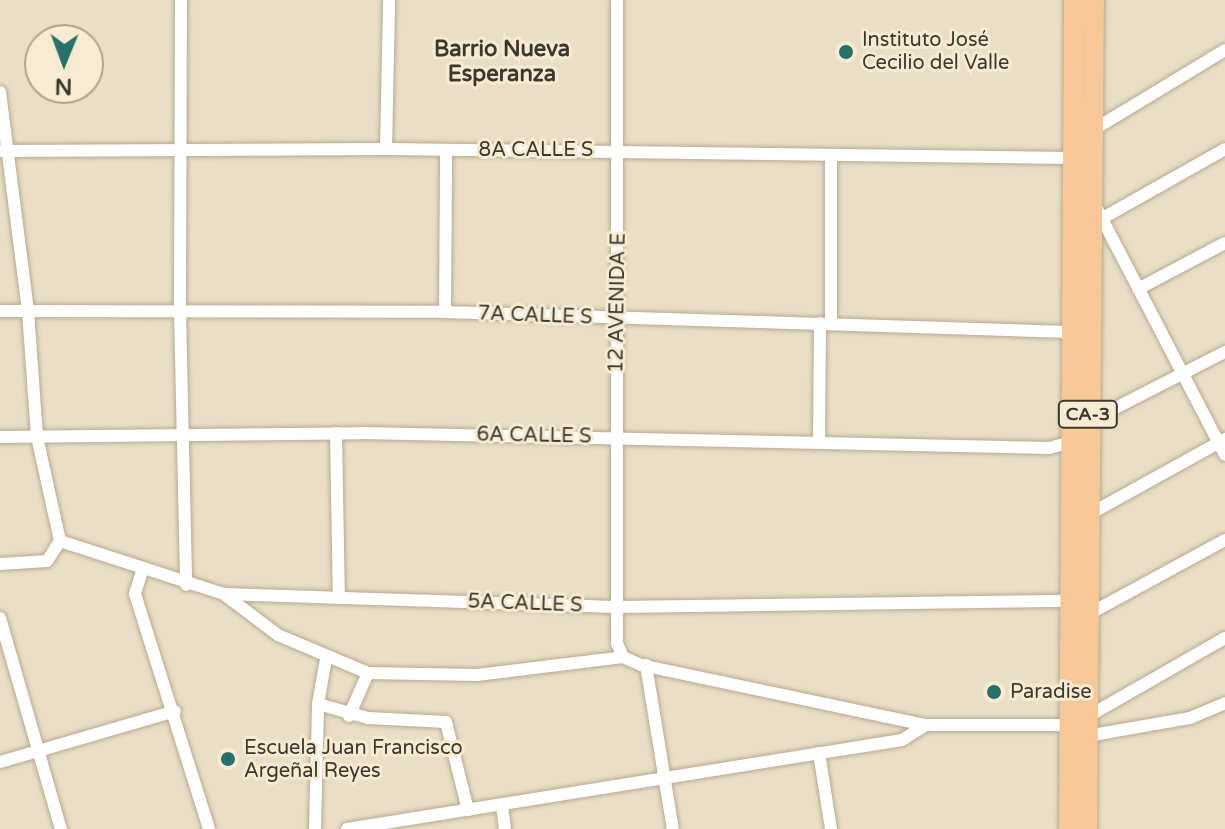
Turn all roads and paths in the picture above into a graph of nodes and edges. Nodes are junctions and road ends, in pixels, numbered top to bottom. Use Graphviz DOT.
graph roads {
  1 [pos="181,0"];
  2 [pos="389,0"];
  3 [pos="617,0"];
  4 [pos="1074,0"];
  5 [pos="1094,0"];
  6 [pos="1225,50"];
  7 [pos="0,92"];
  8 [pos="1093,130"];
  9 [pos="386,149"];
  10 [pos="1225,149"];
  11 [pos="446,150"];
  12 [pos="4,151"];
  13 [pos="618,151"];
  14 [pos="181,153"];
  15 [pos="831,156"];
  16 [pos="1072,158"];
  17 [pos="1092,196"];
  18 [pos="1101,219"];
  19 [pos="1225,243"];
  20 [pos="1138,289"];
  21 [pos="0,311"];
  22 [pos="28,311"];
  23 [pos="180,312"];
  24 [pos="445,312"];
  25 [pos="620,319"];
  26 [pos="826,323"];
  27 [pos="1069,332"];
  28 [pos="1225,352"];
  29 [pos="1184,376"];
  30 [pos="1075,432"];
  31 [pos="336,433"];
  32 [pos="0,437"];
  33 [pos="37,437"];
  34 [pos="182,437"];
  35 [pos="615,438"];
  36 [pos="819,442"];
  37 [pos="1223,446"];
  38 [pos="1087,515"];
  39 [pos="1225,540"];
  40 [pos="60,541"];
  41 [pos="0,564"];
  42 [pos="142,571"];
  43 [pos="186,585"];
  44 [pos="224,594"];
  45 [pos="339,598"];
  46 [pos="1069,601"];
  47 [pos="616,607"];
  48 [pos="1087,615"];
  49 [pos="0,618"];
  50 [pos="1225,638"];
  51 [pos="623,657"];
  52 [pos="326,659"];
  53 [pos="646,665"];
  54 [pos="368,673"];
  55 [pos="1225,703"];
  56 [pos="318,704"];
  57 [pos="175,711"];
  58 [pos="349,716"];
  59 [pos="926,725"];
  60 [pos="1081,726"];
  61 [pos="38,750"];
  62 [pos="819,753"];
  63 [pos="0,762"];
  64 [pos="664,780"];
  65 [pos="502,805"];
  66 [pos="468,810"];
  67 [pos="403,825"];
  68 [pos="61,829"];
  69 [pos="209,829"];
  70 [pos="315,829"];
  71 [pos="347,829"];
  72 [pos="505,829"];
  73 [pos="673,829"];
  74 [pos="831,829"];
  75 [pos="1069,829"];
  76 [pos="1087,829"];
  1 -- 14 [label="street"];
  2 -- 9 [label="street"];
  3 -- 13 [label="street, 12 AVENIDA E"];
  4 -- 16 [label="highway, CA-3"];
  5 -- 8 [label="highway, CA-3"];
  6 -- 8 [label="street"];
  7 -- 12 [label="street"];
  8 -- 17 [label="highway, CA-3"];
  9 -- 11 [label="street, 8A CALLE S"];
  9 -- 14 [label="street, 8A CALLE S"];
  10 -- 18 [label="street"];
  11 -- 13 [label="street, 8A CALLE S"];
  11 -- 24 [label="street"];
  12 -- 14 [label="street, 8A CALLE S"];
  12 -- 22 [label="street"];
  13 -- 15 [label="street, 8A CALLE S"];
  13 -- 25 [label="street, 12 AVENIDA E"];
  14 -- 23 [label="street"];
  15 -- 16 [label="street, 8A CALLE S"];
  15 -- 26 [label="street"];
  16 -- 27 [label="highway, CA-3"];
  17 -- 18 [label="street"];
  17 -- 30 [label="highway, CA-3"];
  18 -- 20 [label="street"];
  19 -- 20 [label="street"];
  20 -- 29 [label="street"];
  21 -- 22 [label="street, 7A CALLE S"];
  22 -- 23 [label="street, 7A CALLE S"];
  22 -- 33 [label="street"];
  23 -- 24 [label="street, 7A CALLE S"];
  23 -- 34 [label="street"];
  24 -- 25 [label="street, 7A CALLE S"];
  25 -- 26 [label="street, 7A CALLE S"];
  25 -- 35 [label="street, 12 AVENIDA E"];
  26 -- 27 [label="street, 7A CALLE S"];
  26 -- 36 [label="street"];
  27 -- 30 [label="highway, CA-3"];
  28 -- 29 [label="street, 6A CALLE S"];
  29 -- 30 [label="street, 6A CALLE S"];
  29 -- 37 [label="street"];
  30 -- 36 [label="street, 6A CALLE S"];
  30 -- 38 [label="highway, CA-3"];
  30 -- 46 [label="highway, CA-3"];
  31 -- 34 [label="street, 6A CALLE S"];
  31 -- 35 [label="street, 6A CALLE S"];
  31 -- 45 [label="street"];
  32 -- 33 [label="street, 6A CALLE S"];
  33 -- 34 [label="street, 6A CALLE S"];
  33 -- 40 [label="street"];
  34 -- 43 [label="street"];
  35 -- 36 [label="street, 6A CALLE S"];
  35 -- 47 [label="street, 12 AVENIDA E"];
  37 -- 38 [label="street"];
  38 -- 48 [label="highway, CA-3"];
  39 -- 48 [label="street"];
  40 -- 41 [label="street"];
  40 -- 42 [label="street, 5A CALLE S"];
  42 -- 43 [label="street, 5A CALLE S"];
  42 -- 57 [label="street"];
  43 -- 44 [label="street, 5A CALLE S"];
  44 -- 45 [label="street, 5A CALLE S"];
  44 -- 52 [label="street"];
  45 -- 47 [label="street, 5A CALLE S"];
  46 -- 47 [label="street, 5A CALLE S"];
  46 -- 60 [label="highway, CA-3"];
  47 -- 51 [label="street, 12 AVENIDA E"];
  48 -- 60 [label="highway, CA-3"];
  49 -- 61 [label="street"];
  50 -- 60 [label="street"];
  51 -- 53 [label="street"];
  51 -- 54 [label="street"];
  52 -- 54 [label="street"];
  52 -- 56 [label="street"];
  53 -- 59 [label="street"];
  53 -- 64 [label="street"];
  54 -- 58 [label="street"];
  55 -- 60 [label="street"];
  56 -- 58 [label="street"];
  56 -- 70 [label="street"];
  57 -- 61 [label="street"];
  57 -- 69 [label="street"];
  58 -- 66 [label="street"];
  59 -- 60 [label="street"];
  59 -- 62 [label="street"];
  60 -- 75 [label="highway, CA-3"];
  60 -- 76 [label="highway, CA-3"];
  61 -- 63 [label="street"];
  61 -- 68 [label="street"];
  62 -- 64 [label="street"];
  62 -- 74 [label="street"];
  64 -- 65 [label="street"];
  64 -- 73 [label="street"];
  65 -- 66 [label="street"];
  65 -- 72 [label="street"];
  66 -- 67 [label="street"];
  67 -- 71 [label="street"];
}
